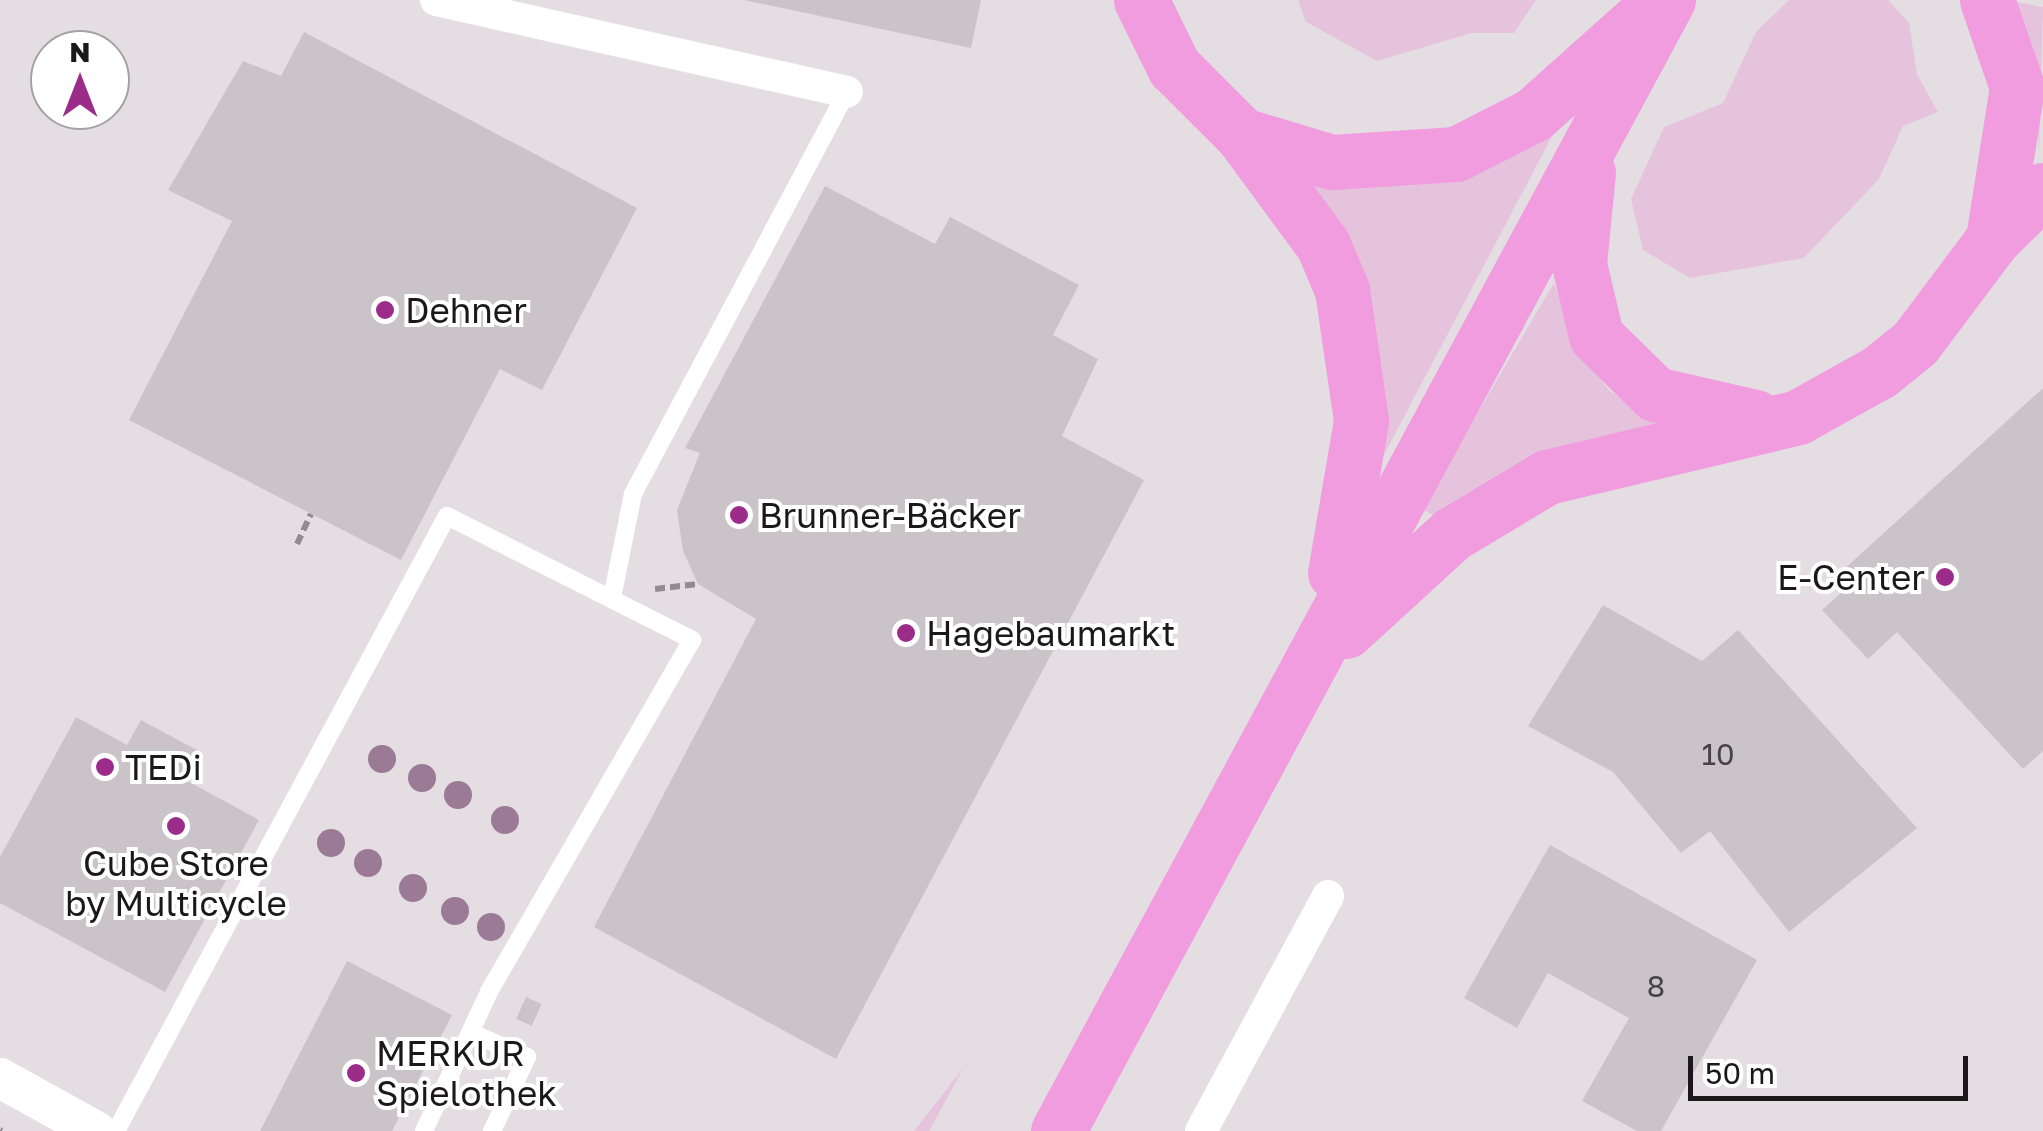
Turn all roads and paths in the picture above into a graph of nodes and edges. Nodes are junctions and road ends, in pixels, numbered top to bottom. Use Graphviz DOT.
graph roads {
  1 [pos="436,0"];
  2 [pos="1141,0"];
  3 [pos="1665,0"];
  4 [pos="1988,0"];
  5 [pos="847,92"];
  6 [pos="1242,135"];
  7 [pos="1592,144"];
  8 [pos="2043,190"];
  9 [pos="1992,239"];
  10 [pos="1798,416"];
  11 [pos="311,514"];
  12 [pos="298,544"];
  13 [pos="613,594"];
  14 [pos="1284,707"];
  15 [pos="1328,896"];
  16 [pos="474,1034"];
  17 [pos="0,1078"];
  18 [pos="96,1131"];
  19 [pos="116,1131"];
  20 [pos="424,1131"];
  21 [pos="492,1131"];
  22 [pos="1058,1131"];
  23 [pos="1202,1131"];
  1 -- 5 [label="street"];
  2 -- 6 [label="highway"];
  3 -- 6 [label="highway"];
  3 -- 7 [label="highway"];
  4 -- 9 [label="highway"];
  5 -- 13 [label="lane"];
  6 -- 14 [label="highway"];
  7 -- 10 [label="highway"];
  7 -- 14 [label="highway"];
  8 -- 9 [label="highway"];
  9 -- 10 [label="highway"];
  10 -- 14 [label="highway"];
  11 -- 12 [label="path"];
  13 -- 16 [label="lane"];
  13 -- 19 [label="lane"];
  14 -- 22 [label="highway"];
  15 -- 23 [label="street"];
  16 -- 20 [label="lane"];
  16 -- 21 [label="lane"];
  17 -- 18 [label="street"];
}
